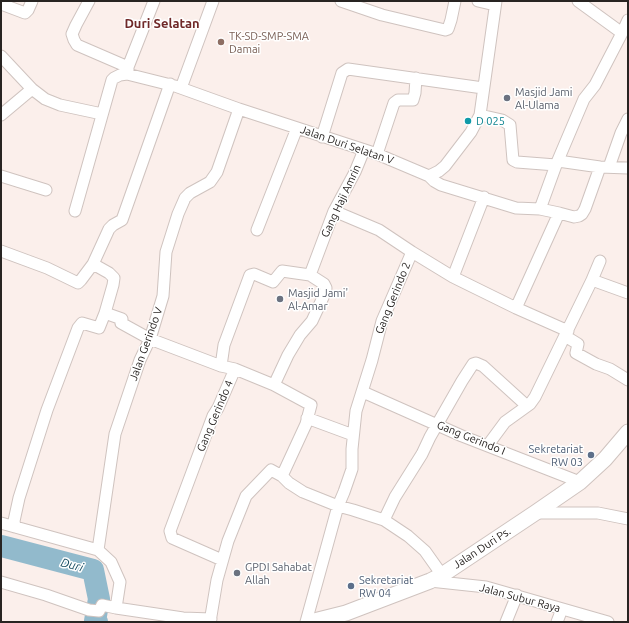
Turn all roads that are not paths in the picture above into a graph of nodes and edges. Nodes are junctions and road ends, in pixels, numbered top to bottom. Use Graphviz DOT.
graph roads {
  1 [pos="32,1"];
  2 [pos="89,1"];
  3 [pos="154,1"];
  4 [pos="341,1"];
  5 [pos="455,1"];
  6 [pos="478,1"];
  7 [pos="578,1"];
  8 [pos="210,3"];
  9 [pos="496,3"];
  10 [pos="1,4"];
  11 [pos="628,20"];
  12 [pos="622,33"];
  13 [pos="1,56"];
  14 [pos="124,70"];
  15 [pos="416,78"];
  16 [pos="175,86"];
  17 [pos="32,88"];
  18 [pos="483,88"];
  19 [pos="239,109"];
  20 [pos="102,114"];
  21 [pos="1,115"];
  22 [pos="480,115"];
  23 [pos="628,119"];
  24 [pos="297,128"];
  25 [pos="625,134"];
  26 [pos="322,137"];
  27 [pos="364,150"];
  28 [pos="378,154"];
  29 [pos="557,163"];
  30 [pos="605,167"];
  31 [pos="628,168"];
  32 [pos="1,176"];
  33 [pos="429,176"];
  34 [pos="46,190"];
  35 [pos="484,197"];
  36 [pos="540,209"];
  37 [pos="75,211"];
  38 [pos="334,211"];
  39 [pos="559,213"];
  40 [pos="257,230"];
  41 [pos="1,251"];
  42 [pos="412,252"];
  43 [pos="600,261"];
  44 [pos="93,264"];
  45 [pos="310,275"];
  46 [pos="454,277"];
  47 [pos="592,280"];
  48 [pos="628,293"];
  49 [pos="516,308"];
  50 [pos="105,313"];
  51 [pos="566,333"];
  52 [pos="150,339"];
  53 [pos="221,366"];
  54 [pos="235,369"];
  55 [pos="628,380"];
  56 [pos="274,385"];
  57 [pos="363,392"];
  58 [pos="527,406"];
  59 [pos="307,418"];
  60 [pos="438,425"];
  61 [pos="628,432"];
  62 [pos="353,435"];
  63 [pos="488,445"];
  64 [pos="282,476"];
  65 [pos="580,482"];
  66 [pos="338,506"];
  67 [pos="535,513"];
  68 [pos="628,519"];
  69 [pos="384,520"];
  70 [pos="1,523"];
  71 [pos="15,527"];
  72 [pos="98,550"];
  73 [pos="222,560"];
  74 [pos="436,578"];
  75 [pos="1,582"];
  76 [pos="517,596"];
  77 [pos="116,608"];
  78 [pos="562,609"];
  79 [pos="211,620"];
  80 [pos="306,622"];
  81 [pos="310,622"];
  82 [pos="506,622"];
  83 [pos="557,622"];
  84 [pos="608,622"];
  1 -- 10 [label="street"];
  2 -- 14 [label="street, Jalan Duri Selatan V"];
  3 -- 14 [label="street"];
  4 -- 5 [label="street"];
  6 -- 9 [label="street"];
  7 -- 12 [label="street"];
  8 -- 16 [label="street"];
  9 -- 18 [label="street"];
  11 -- 12 [label="street"];
  12 -- 29 [label="street"];
  13 -- 17 [label="street"];
  14 -- 16 [label="street, Jalan Duri Selatan V"];
  14 -- 20 [label="street"];
  15 -- 18 [label="street"];
  15 -- 26 [label="street"];
  15 -- 28 [label="street"];
  16 -- 19 [label="street, Jalan Duri Selatan V"];
  16 -- 44 [label="street"];
  17 -- 20 [label="street"];
  17 -- 21 [label="street"];
  18 -- 22 [label="street"];
  19 -- 24 [label="street, Jalan Duri Selatan V"];
  19 -- 52 [label="street, Jalan Gerindo V"];
  20 -- 37 [label="street"];
  22 -- 29 [label="street"];
  22 -- 33 [label="street"];
  23 -- 25 [label="street, Jalan Duri Selatan V"];
  24 -- 26 [label="street, Jalan Duri Selatan V"];
  24 -- 40 [label="street"];
  25 -- 30 [label="street, Jalan Duri Selatan V"];
  26 -- 27 [label="street, Jalan Duri Selatan V"];
  27 -- 28 [label="street, Jalan Duri Selatan V"];
  27 -- 38 [label="street, Gang Haji Amrin"];
  28 -- 33 [label="street, Jalan Duri Selatan V"];
  29 -- 30 [label="street"];
  29 -- 36 [label="street"];
  30 -- 31 [label="street"];
  30 -- 39 [label="street, Jalan Duri Selatan V"];
  32 -- 34 [label="street"];
  33 -- 35 [label="street, Jalan Duri Selatan V"];
  35 -- 36 [label="street, Jalan Duri Selatan V"];
  35 -- 46 [label="street"];
  36 -- 39 [label="street, Jalan Duri Selatan V"];
  38 -- 42 [label="street"];
  38 -- 45 [label="street, Gang Haji Amrin"];
  39 -- 49 [label="street"];
  41 -- 44 [label="street"];
  42 -- 46 [label="street"];
  42 -- 57 [label="street, Gang Gerindo 2"];
  43 -- 47 [label="street"];
  44 -- 50 [label="street"];
  45 -- 53 [label="street"];
  45 -- 56 [label="street"];
  46 -- 49 [label="street"];
  47 -- 48 [label="street"];
  47 -- 51 [label="street"];
  49 -- 51 [label="street"];
  50 -- 52 [label="street"];
  50 -- 71 [label="street"];
  51 -- 55 [label="street"];
  51 -- 58 [label="street"];
  52 -- 53 [label="street"];
  52 -- 72 [label="street, Jalan Gerindo V"];
  53 -- 54 [label="street"];
  54 -- 56 [label="street, Gang Gerindo 4"];
  54 -- 73 [label="street, Gang Gerindo 4"];
  56 -- 59 [label="street, Gang Gerindo 4"];
  57 -- 60 [label="street, Gang Gerindo I"];
  57 -- 62 [label="street, Gang Gerindo 2"];
  58 -- 60 [label="street"];
  58 -- 63 [label="street"];
  59 -- 62 [label="street"];
  59 -- 64 [label="street, Gang Gerindo 4"];
  60 -- 63 [label="street, Gang Gerindo I"];
  60 -- 69 [label="street"];
  61 -- 65 [label="street, Jalan Duri Ps."];
  62 -- 66 [label="street, Gang Gerindo 2"];
  63 -- 65 [label="street, Gang Gerindo I"];
  64 -- 66 [label="street"];
  64 -- 73 [label="street"];
  65 -- 67 [label="street, Jalan Duri Ps."];
  66 -- 69 [label="street"];
  66 -- 80 [label="street, Gang Gerindo 2"];
  67 -- 68 [label="street"];
  67 -- 74 [label="street, Jalan Duri Ps."];
  69 -- 74 [label="street"];
  70 -- 71 [label="street"];
  71 -- 72 [label="street"];
  72 -- 77 [label="street"];
  73 -- 79 [label="street"];
  74 -- 76 [label="street, Jalan Subur Raya"];
  74 -- 81 [label="street, Jalan Duri Ps."];
  75 -- 77 [label="street"];
  76 -- 78 [label="street, Jalan Subur Raya"];
  76 -- 82 [label="street"];
  77 -- 79 [label="street"];
  78 -- 83 [label="street"];
  78 -- 84 [label="street, Jalan Subur Raya"];
}
